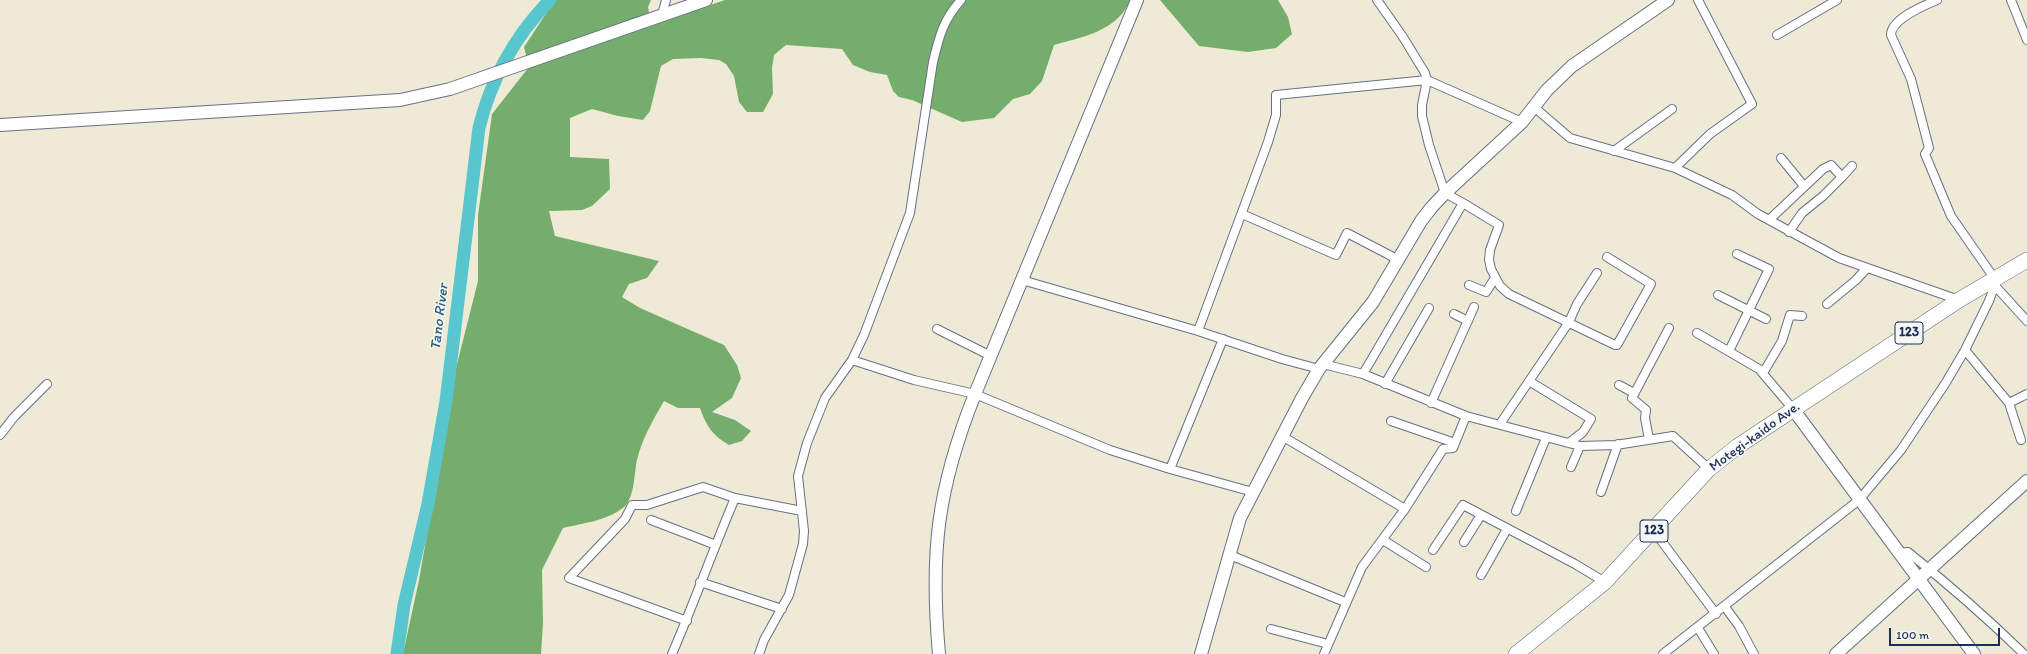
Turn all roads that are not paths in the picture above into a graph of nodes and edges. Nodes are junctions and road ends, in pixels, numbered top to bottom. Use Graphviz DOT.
graph roads {
  1 [pos="666,0"];
  2 [pos="706,0"];
  3 [pos="960,0"];
  4 [pos="1137,0"];
  5 [pos="1377,0"];
  6 [pos="1668,0"];
  7 [pos="1698,0"];
  8 [pos="1837,0"];
  9 [pos="1937,0"];
  10 [pos="2011,0"];
  11 [pos="1923,3"];
  12 [pos="662,15"];
  13 [pos="1777,35"];
  14 [pos="2027,40"];
  15 [pos="1427,80"];
  16 [pos="1534,107"];
  17 [pos="1672,109"];
  18 [pos="1522,122"];
  19 [pos="0,124"];
  20 [pos="1614,151"];
  21 [pos="1781,158"];
  22 [pos="1852,166"];
  23 [pos="1675,168"];
  24 [pos="1842,176"];
  25 [pos="1804,186"];
  26 [pos="1445,193"];
  27 [pos="1463,203"];
  28 [pos="1242,214"];
  29 [pos="1769,220"];
  30 [pos="1789,232"];
  31 [pos="1737,254"];
  32 [pos="1607,257"];
  33 [pos="1399,260"];
  34 [pos="2027,260"];
  35 [pos="1867,268"];
  36 [pos="1597,273"];
  37 [pos="1495,278"];
  38 [pos="1022,280"];
  39 [pos="1993,280"];
  40 [pos="1469,285"];
  41 [pos="1718,295"];
  42 [pos="1959,300"];
  43 [pos="1827,304"];
  44 [pos="1474,307"];
  45 [pos="1429,308"];
  46 [pos="1749,310"];
  47 [pos="1454,314"];
  48 [pos="1802,316"];
  49 [pos="1766,319"];
  50 [pos="1468,321"];
  51 [pos="2027,321"];
  52 [pos="1568,322"];
  53 [pos="1669,328"];
  54 [pos="937,330"];
  55 [pos="1198,331"];
  56 [pos="1697,333"];
  57 [pos="1223,339"];
  58 [pos="1965,350"];
  59 [pos="1729,351"];
  60 [pos="991,356"];
  61 [pos="852,360"];
  62 [pos="1321,366"];
  63 [pos="1763,373"];
  64 [pos="1363,374"];
  65 [pos="1529,381"];
  66 [pos="47,384"];
  67 [pos="1384,384"];
  68 [pos="1619,385"];
  69 [pos="1634,393"];
  70 [pos="975,394"];
  71 [pos="2027,394"];
  72 [pos="1431,403"];
  73 [pos="2009,403"];
  74 [pos="1793,409"];
  75 [pos="1466,416"];
  76 [pos="1391,421"];
  77 [pos="1500,424"];
  78 [pos="0,435"];
  79 [pos="1282,436"];
  80 [pos="1546,438"];
  81 [pos="1649,439"];
  82 [pos="2021,440"];
  83 [pos="1455,443"];
  84 [pos="1569,443"];
  85 [pos="1618,444"];
  86 [pos="1580,446"];
  87 [pos="1571,467"];
  88 [pos="1170,469"];
  89 [pos="1709,469"];
  90 [pos="2027,481"];
  91 [pos="1253,492"];
  92 [pos="1601,492"];
  93 [pos="735,498"];
  94 [pos="1859,500"];
  95 [pos="1405,509"];
  96 [pos="802,511"];
  97 [pos="1516,511"];
  98 [pos="1481,515"];
  99 [pos="651,520"];
  100 [pos="1507,529"];
  101 [pos="1654,532"];
  102 [pos="1383,540"];
  103 [pos="1464,542"];
  104 [pos="716,544"];
  105 [pos="1432,550"];
  106 [pos="1899,553"];
  107 [pos="1230,555"];
  108 [pos="1426,567"];
  109 [pos="1930,569"];
  110 [pos="1481,575"];
  111 [pos="1918,579"];
  112 [pos="700,582"];
  113 [pos="1605,582"];
  114 [pos="1345,602"];
  115 [pos="1725,607"];
  116 [pos="782,608"];
  117 [pos="1716,614"];
  118 [pos="687,621"];
  119 [pos="1698,628"];
  120 [pos="1271,629"];
  121 [pos="1328,644"];
  122 [pos="1840,652"];
  123 [pos="672,654"];
  124 [pos="759,654"];
  125 [pos="939,654"];
  126 [pos="1201,654"];
  127 [pos="1324,654"];
  128 [pos="1516,654"];
  129 [pos="1663,654"];
  130 [pos="1714,654"];
  131 [pos="1754,654"];
  132 [pos="1974,654"];
  133 [pos="2024,654"];
  1 -- 12 [label="street"];
  2 -- 12 [label="street"];
  3 -- 61 [label="street"];
  4 -- 38 [label="street"];
  5 -- 15 [label="street"];
  6 -- 16 [label="street"];
  7 -- 23 [label="street"];
  8 -- 13 [label="street"];
  9 -- 11 [label="street"];
  10 -- 14 [label="street"];
  11 -- 39 [label="street"];
  12 -- 19 [label="street"];
  15 -- 18 [label="street"];
  15 -- 26 [label="street"];
  15 -- 28 [label="street"];
  16 -- 18 [label="street"];
  16 -- 20 [label="street"];
  17 -- 20 [label="street"];
  18 -- 26 [label="street"];
  20 -- 23 [label="street"];
  21 -- 25 [label="street"];
  22 -- 24 [label="street"];
  23 -- 29 [label="street"];
  24 -- 25 [label="street"];
  24 -- 30 [label="street"];
  25 -- 29 [label="street"];
  26 -- 27 [label="street"];
  26 -- 33 [label="street"];
  27 -- 37 [label="street"];
  27 -- 64 [label="street"];
  28 -- 33 [label="street"];
  28 -- 55 [label="street"];
  29 -- 30 [label="street"];
  30 -- 35 [label="street"];
  31 -- 46 [label="street"];
  32 -- 52 [label="street"];
  33 -- 62 [label="street"];
  34 -- 39 [label="highway, Motegi-kaido Ave. / 123"];
  35 -- 42 [label="street"];
  35 -- 43 [label="street"];
  36 -- 52 [label="street"];
  37 -- 40 [label="street"];
  37 -- 52 [label="street"];
  38 -- 55 [label="street"];
  38 -- 60 [label="street"];
  39 -- 42 [label="highway, Motegi-kaido Ave. / 123"];
  39 -- 51 [label="street"];
  39 -- 58 [label="street"];
  41 -- 46 [label="street"];
  42 -- 74 [label="highway, Motegi-kaido Ave. / 123"];
  44 -- 50 [label="street"];
  45 -- 67 [label="street"];
  46 -- 49 [label="street"];
  46 -- 59 [label="street"];
  47 -- 50 [label="street"];
  48 -- 63 [label="street"];
  50 -- 72 [label="street"];
  52 -- 65 [label="street"];
  53 -- 69 [label="street"];
  54 -- 60 [label="street"];
  55 -- 57 [label="street"];
  56 -- 59 [label="street"];
  57 -- 62 [label="street"];
  57 -- 88 [label="street"];
  58 -- 73 [label="street"];
  58 -- 94 [label="street"];
  59 -- 63 [label="street"];
  60 -- 70 [label="street"];
  61 -- 70 [label="street"];
  61 -- 96 [label="street"];
  62 -- 64 [label="street"];
  62 -- 79 [label="street"];
  63 -- 74 [label="street"];
  64 -- 67 [label="street"];
  65 -- 77 [label="street"];
  65 -- 84 [label="street"];
  66 -- 78 [label="street"];
  67 -- 72 [label="street"];
  68 -- 69 [label="street"];
  69 -- 81 [label="street"];
  70 -- 88 [label="street"];
  70 -- 125 [label="street"];
  71 -- 73 [label="street"];
  72 -- 75 [label="street"];
  73 -- 82 [label="street"];
  74 -- 89 [label="highway, Motegi-kaido Ave. / 123"];
  74 -- 94 [label="street"];
  75 -- 77 [label="street"];
  75 -- 83 [label="street"];
  76 -- 83 [label="street"];
  77 -- 80 [label="street"];
  79 -- 91 [label="street"];
  79 -- 95 [label="street"];
  80 -- 84 [label="street"];
  80 -- 97 [label="street"];
  81 -- 85 [label="street"];
  81 -- 89 [label="street"];
  83 -- 95 [label="street"];
  84 -- 86 [label="street"];
  85 -- 86 [label="street"];
  85 -- 92 [label="street"];
  86 -- 87 [label="street"];
  88 -- 91 [label="street"];
  89 -- 101 [label="highway, Motegi-kaido Ave. / 123"];
  90 -- 109 [label="street"];
  91 -- 107 [label="street"];
  93 -- 96 [label="street"];
  93 -- 104 [label="street"];
  93 -- 118 [label="street"];
  94 -- 106 [label="street"];
  94 -- 115 [label="street"];
  95 -- 102 [label="street"];
  96 -- 116 [label="street"];
  98 -- 100 [label="street"];
  98 -- 103 [label="street"];
  98 -- 105 [label="street"];
  99 -- 104 [label="street"];
  100 -- 110 [label="street"];
  100 -- 113 [label="street"];
  101 -- 113 [label="highway, Motegi-kaido Ave. / 123"];
  101 -- 117 [label="street"];
  102 -- 108 [label="street"];
  102 -- 114 [label="street"];
  104 -- 112 [label="street"];
  106 -- 109 [label="street"];
  106 -- 111 [label="street"];
  107 -- 114 [label="street"];
  107 -- 126 [label="street"];
  109 -- 111 [label="street"];
  109 -- 133 [label="street"];
  111 -- 122 [label="street"];
  111 -- 132 [label="street"];
  112 -- 116 [label="street"];
  112 -- 118 [label="street"];
  113 -- 128 [label="highway, Motegi-kaido Ave. / 123"];
  114 -- 121 [label="street"];
  115 -- 117 [label="street"];
  115 -- 131 [label="street"];
  116 -- 124 [label="street"];
  117 -- 119 [label="street"];
  118 -- 123 [label="street"];
  119 -- 129 [label="street"];
  119 -- 130 [label="street"];
  120 -- 121 [label="street"];
  121 -- 127 [label="street"];
}
